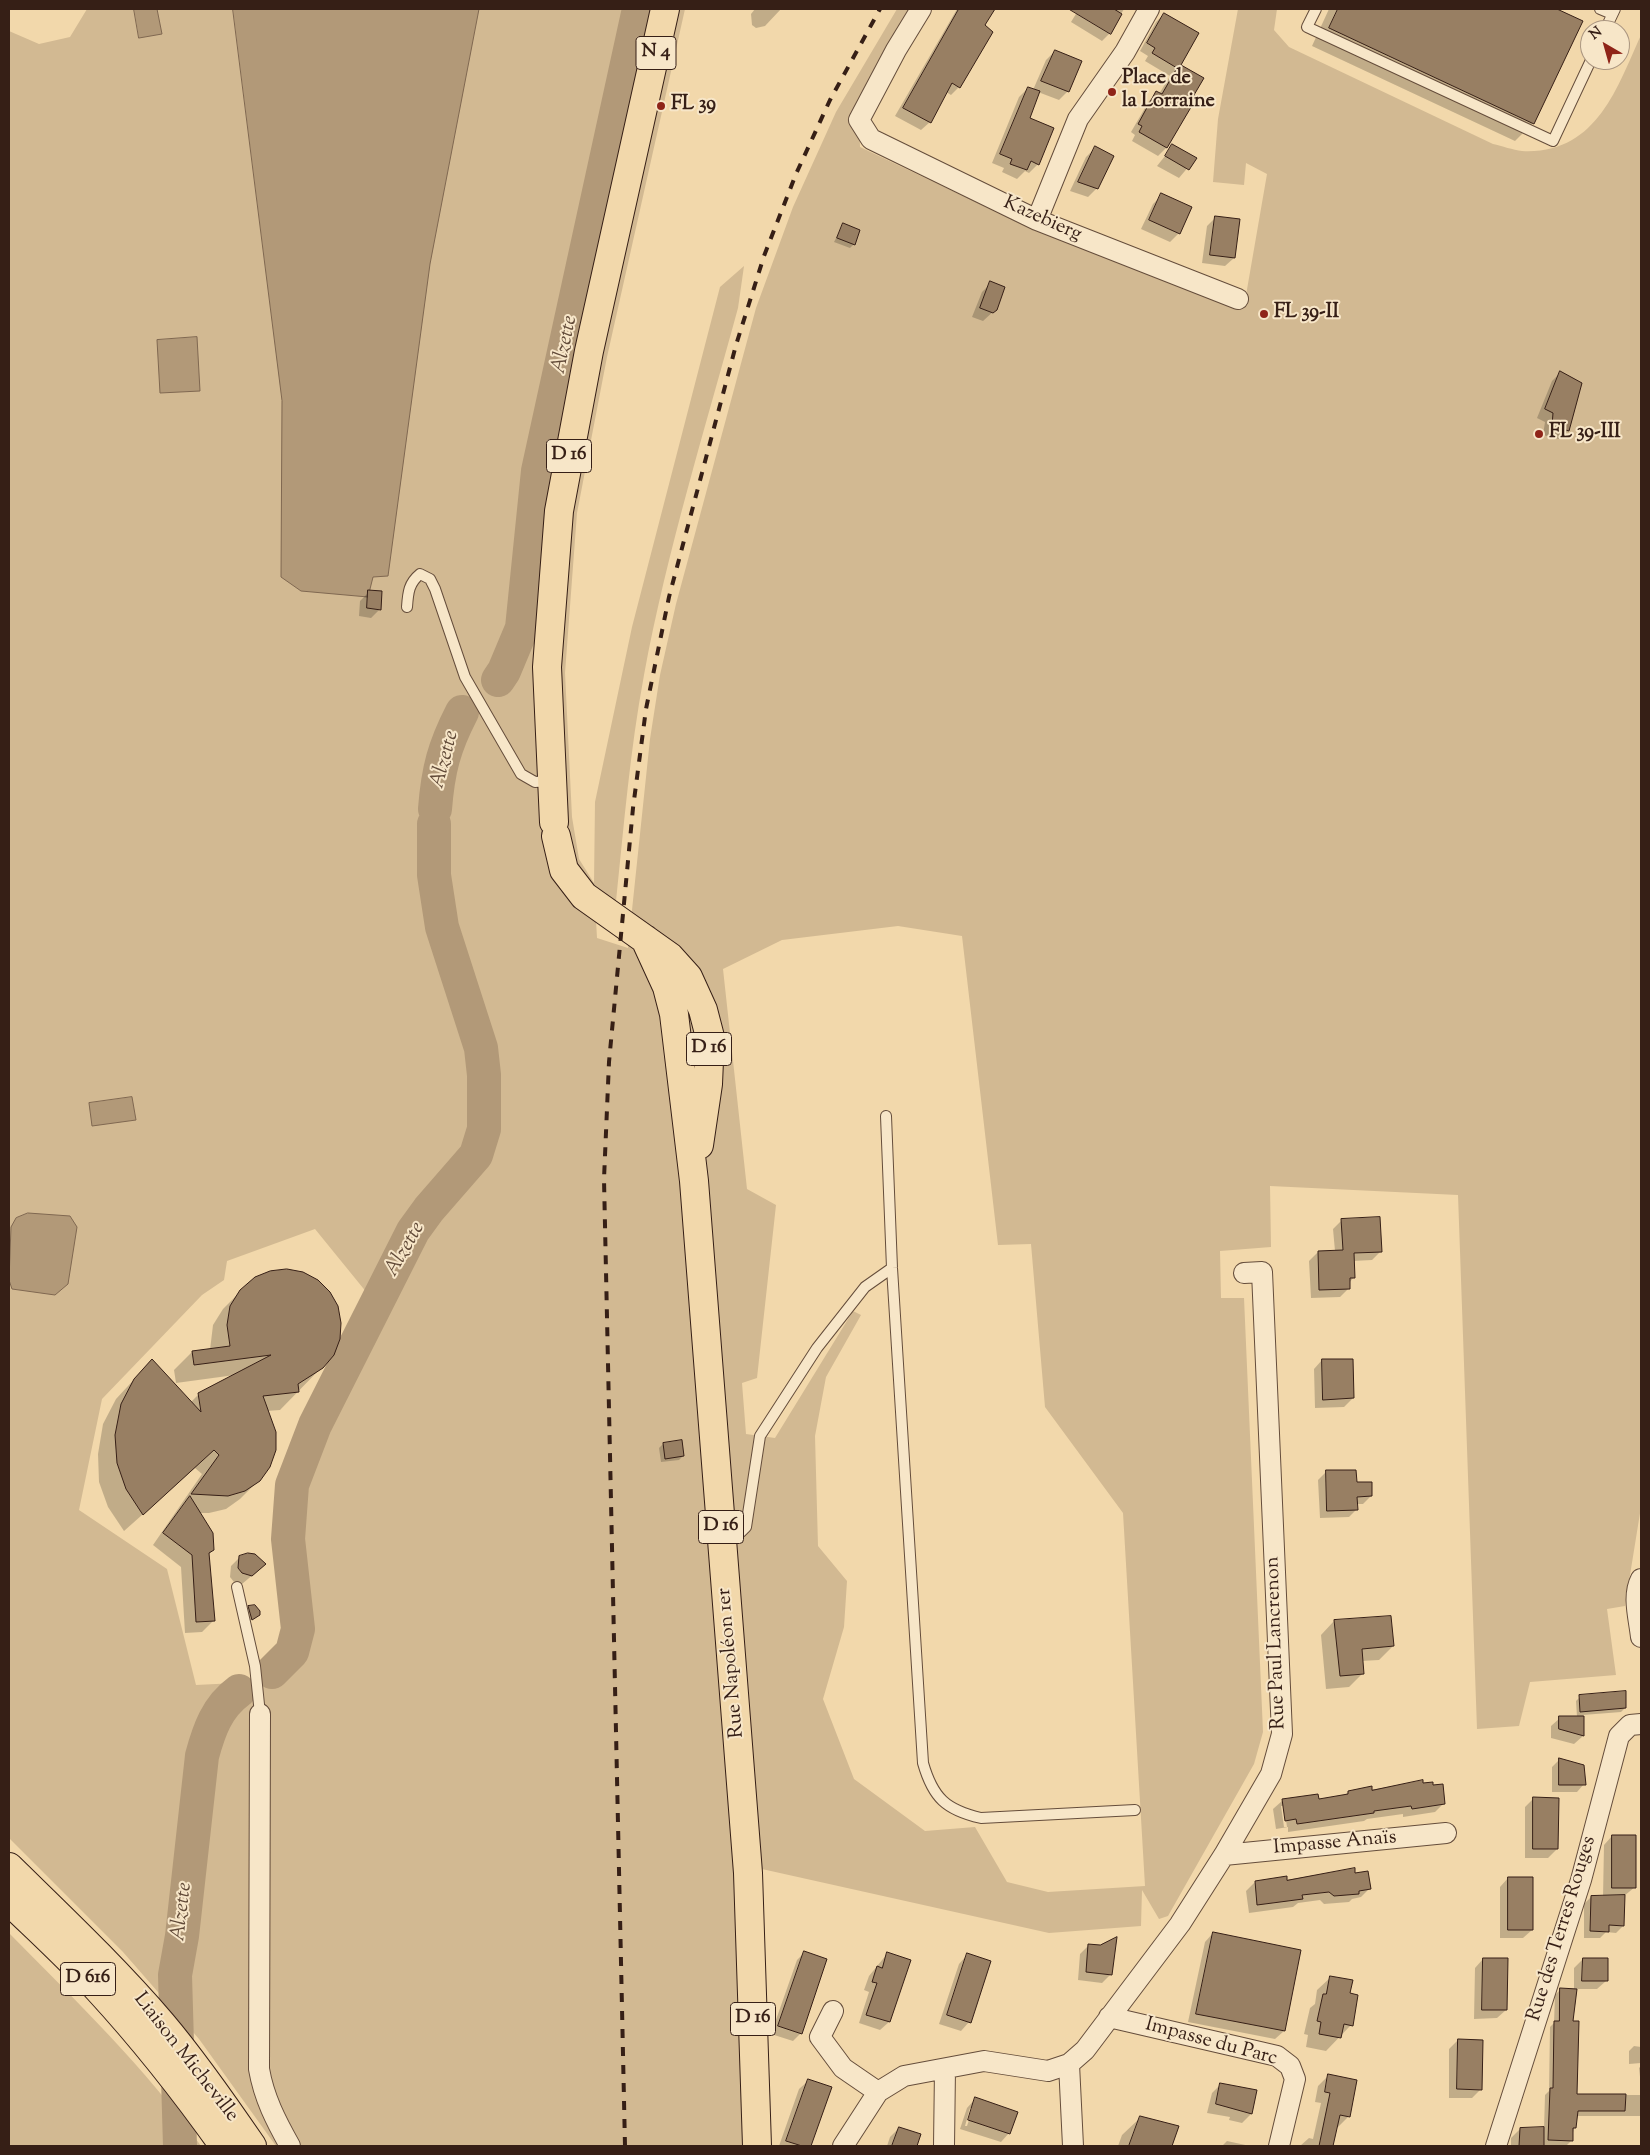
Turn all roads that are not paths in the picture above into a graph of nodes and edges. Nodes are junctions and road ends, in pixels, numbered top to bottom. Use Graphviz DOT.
graph roads {
  1 [pos="665,9"];
  2 [pos="921,9"];
  3 [pos="1149,9"];
  4 [pos="1316,9"];
  5 [pos="1600,9"];
  6 [pos="1614,12"];
  7 [pos="1586,70"];
  8 [pos="646,97"];
  9 [pos="1036,220"];
  10 [pos="1238,299"];
  11 [pos="408,607"];
  12 [pos="551,781"];
  13 [pos="886,1116"];
  14 [pos="892,1268"];
  15 [pos="1244,1273"];
  16 [pos="722,1534"];
  17 [pos="1641,1578"];
  18 [pos="238,1587"];
  19 [pos="1641,1637"];
  20 [pos="260,1714"];
  21 [pos="1641,1724"];
  22 [pos="1135,1810"];
  23 [pos="1446,1833"];
  24 [pos="1224,1855"];
  25 [pos="9,1866"];
  26 [pos="9,1901"];
  27 [pos="833,2011"];
  28 [pos="1109,2017"];
  29 [pos="1069,2064"];
  30 [pos="945,2068"];
  31 [pos="878,2092"];
  32 [pos="224,2146"];
  33 [pos="252,2146"];
  34 [pos="290,2146"];
  35 [pos="757,2146"];
  36 [pos="843,2146"];
  37 [pos="944,2146"];
  38 [pos="1073,2146"];
  39 [pos="1279,2146"];
  40 [pos="1496,2146"];
  1 -- 8 [label="main road, N 4"];
  2 -- 9 [label="street, Kazebierg"];
  3 -- 9 [label="street"];
  4 -- 7 [label="lane"];
  5 -- 6 [label="lane"];
  8 -- 12 [label="main road, D 16"];
  9 -- 10 [label="street, Kazebierg"];
  11 -- 12 [label="lane"];
  12 -- 16 [label="main road, Rue Napoléon 1er / D 16"];
  13 -- 14 [label="lane"];
  14 -- 16 [label="lane"];
  14 -- 22 [label="lane"];
  15 -- 24 [label="street, Rue Paul Lancrenon"];
  16 -- 35 [label="main road, Rue Napoléon 1er / D 16"];
  17 -- 19 [label="street"];
  18 -- 20 [label="lane"];
  20 -- 34 [label="street"];
  21 -- 40 [label="street, Rue des Terres Rouges"];
  23 -- 24 [label="street, Impasse Anaïs"];
  24 -- 28 [label="street, Rue Paul Lancrenon"];
  25 -- 33 [label="main road, Liaison Micheville / D 616"];
  26 -- 32 [label="main road, Liaison Micheville / D 616"];
  27 -- 31 [label="street"];
  28 -- 29 [label="street, Rue Paul Lancrenon"];
  28 -- 39 [label="street, Impasse du Parc"];
  29 -- 30 [label="street"];
  29 -- 38 [label="street"];
  30 -- 31 [label="street"];
  30 -- 37 [label="street"];
  31 -- 36 [label="street"];
}
